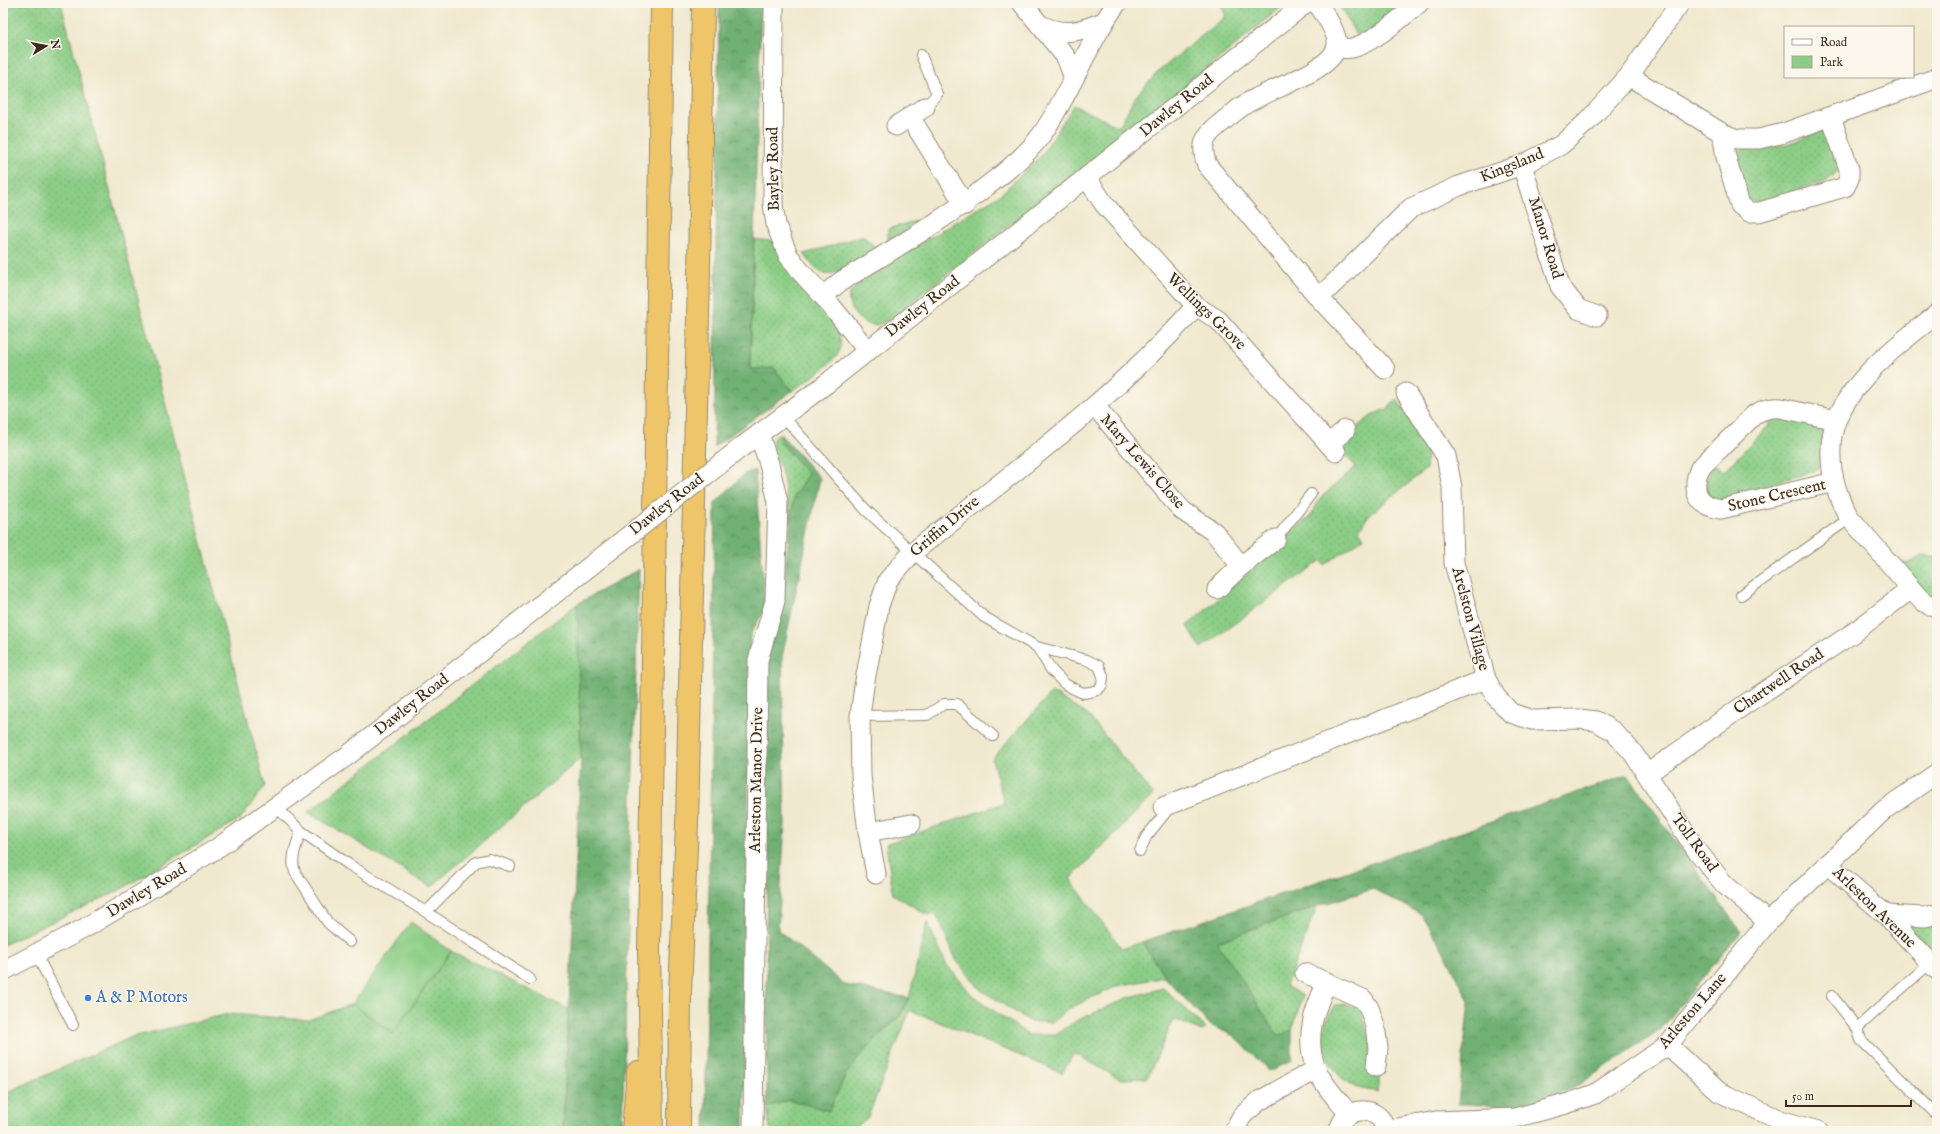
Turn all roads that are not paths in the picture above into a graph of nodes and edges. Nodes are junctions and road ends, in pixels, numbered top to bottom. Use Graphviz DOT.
graph roads {
  1 [pos="662,3"];
  2 [pos="703,3"];
  3 [pos="774,3"];
  4 [pos="1022,3"];
  5 [pos="1117,3"];
  6 [pos="1306,3"];
  7 [pos="1317,3"];
  8 [pos="1419,3"];
  9 [pos="1680,3"];
  10 [pos="1103,22"];
  11 [pos="1038,25"];
  12 [pos="1337,48"];
  13 [pos="920,55"];
  14 [pos="1629,76"];
  15 [pos="1074,78"];
  16 [pos="1937,78"];
  17 [pos="911,116"];
  18 [pos="1831,117"];
  19 [pos="1722,133"];
  20 [pos="1522,166"];
  21 [pos="1087,178"];
  22 [pos="965,204"];
  23 [pos="823,296"];
  24 [pos="1319,298"];
  25 [pos="1196,306"];
  26 [pos="1937,314"];
  27 [pos="1597,316"];
  28 [pos="868,351"];
  29 [pos="1385,369"];
  30 [pos="1406,393"];
  31 [pos="1095,406"];
  32 [pos="783,416"];
  33 [pos="1836,420"];
  34 [pos="1345,430"];
  35 [pos="759,434"];
  36 [pos="1834,482"];
  37 [pos="1311,494"];
  38 [pos="1850,518"];
  39 [pos="1276,539"];
  40 [pos="912,553"];
  41 [pos="1241,566"];
  42 [pos="1217,589"];
  43 [pos="1911,590"];
  44 [pos="1741,595"];
  45 [pos="1937,606"];
  46 [pos="1037,647"];
  47 [pos="1486,679"];
  48 [pos="860,716"];
  49 [pos="993,736"];
  50 [pos="1633,753"];
  51 [pos="1937,773"];
  52 [pos="1647,774"];
  53 [pos="1168,805"];
  54 [pos="276,807"];
  55 [pos="911,824"];
  56 [pos="301,831"];
  57 [pos="868,832"];
  58 [pos="1140,851"];
  59 [pos="1827,864"];
  60 [pos="510,866"];
  61 [pos="876,874"];
  62 [pos="426,912"];
  63 [pos="1937,914"];
  64 [pos="1886,915"];
  65 [pos="1768,922"];
  66 [pos="350,942"];
  67 [pos="649,950"];
  68 [pos="36,954"];
  69 [pos="1934,967"];
  70 [pos="3,971"];
  71 [pos="1305,973"];
  72 [pos="530,979"];
  73 [pos="1327,982"];
  74 [pos="1832,996"];
  75 [pos="73,1025"];
  76 [pos="1857,1028"];
  77 [pos="1668,1045"];
  78 [pos="1376,1067"];
  79 [pos="1316,1069"];
  80 [pos="1348,1114"];
  81 [pos="1937,1115"];
  82 [pos="1778,1125"];
  83 [pos="1386,1130"];
  84 [pos="633,1131"];
  85 [pos="652,1131"];
  86 [pos="679,1131"];
  87 [pos="753,1131"];
  88 [pos="1234,1131"];
  89 [pos="1339,1131"];
  90 [pos="1818,1131"];
  1 -- 67 [label="highway"];
  2 -- 86 [label="highway"];
  3 -- 23 [label="street, Bayley Road"];
  4 -- 11 [label="street"];
  5 -- 10 [label="street"];
  6 -- 21 [label="street, Dawley Road"];
  7 -- 12 [label="street"];
  8 -- 12 [label="street"];
  9 -- 14 [label="street, Kingsland"];
  10 -- 11 [label="street"];
  10 -- 15 [label="street"];
  11 -- 15 [label="street"];
  12 -- 24 [label="street"];
  13 -- 17 [label="lane"];
  14 -- 19 [label="street"];
  14 -- 20 [label="street, Kingsland"];
  15 -- 22 [label="street"];
  16 -- 18 [label="street"];
  17 -- 22 [label="street"];
  18 -- 19 [label="street"];
  18 -- 19 [label="street"];
  20 -- 24 [label="street, Kingsland"];
  20 -- 27 [label="street, Manor Road"];
  21 -- 25 [label="street, Wellings Grove"];
  21 -- 28 [label="street, Dawley Road"];
  22 -- 23 [label="street"];
  23 -- 28 [label="street, Bayley Road"];
  24 -- 29 [label="street"];
  25 -- 31 [label="street, Griffin Drive"];
  25 -- 34 [label="street, Wellings Grove"];
  26 -- 33 [label="street"];
  28 -- 32 [label="street, Dawley Road"];
  30 -- 47 [label="street, Arelston Village"];
  31 -- 40 [label="street, Griffin Drive"];
  31 -- 41 [label="street, Mary Lewis Close"];
  32 -- 35 [label="street, Dawley Road"];
  32 -- 40 [label="lane"];
  33 -- 36 [label="street"];
  33 -- 36 [label="street, Stone Crescent"];
  35 -- 54 [label="street, Dawley Road, bridge"];
  35 -- 87 [label="street, Arleston Manor Drive"];
  36 -- 38 [label="street"];
  37 -- 39 [label="lane"];
  38 -- 43 [label="street"];
  38 -- 44 [label="lane"];
  39 -- 41 [label="street"];
  40 -- 46 [label="lane"];
  40 -- 48 [label="street, Griffin Drive"];
  41 -- 42 [label="street"];
  43 -- 45 [label="street"];
  43 -- 52 [label="street, Chartwell Road"];
  46 -- 46 [label="lane"];
  47 -- 50 [label="street, Arelston Village"];
  47 -- 53 [label="street"];
  48 -- 49 [label="lane"];
  48 -- 57 [label="street, Griffin Drive"];
  50 -- 52 [label="street, Toll Road"];
  51 -- 59 [label="street, Arleston Lane"];
  52 -- 65 [label="street, Toll Road"];
  53 -- 58 [label="lane"];
  54 -- 56 [label="lane"];
  54 -- 68 [label="street, Dawley Road"];
  55 -- 57 [label="street"];
  56 -- 62 [label="lane"];
  56 -- 66 [label="lane"];
  57 -- 61 [label="street, Griffin Drive"];
  59 -- 64 [label="street, Arleston Avenue"];
  59 -- 65 [label="street, Arleston Lane"];
  60 -- 62 [label="lane"];
  62 -- 72 [label="lane"];
  63 -- 64 [label="street"];
  64 -- 69 [label="street, Arleston Avenue"];
  65 -- 77 [label="street, Arleston Lane"];
  67 -- 84 [label="highway"];
  67 -- 85 [label="highway"];
  68 -- 70 [label="street, Dawley Road"];
  68 -- 75 [label="lane"];
  69 -- 76 [label="lane"];
  71 -- 73 [label="street"];
  73 -- 78 [label="street"];
  73 -- 79 [label="street"];
  74 -- 76 [label="lane"];
  76 -- 81 [label="lane"];
  77 -- 82 [label="street"];
  77 -- 83 [label="street, Arleston Lane"];
  79 -- 80 [label="street"];
  79 -- 88 [label="street"];
  80 -- 83 [label="street"];
  80 -- 89 [label="street"];
  82 -- 90 [label="street"];
}
